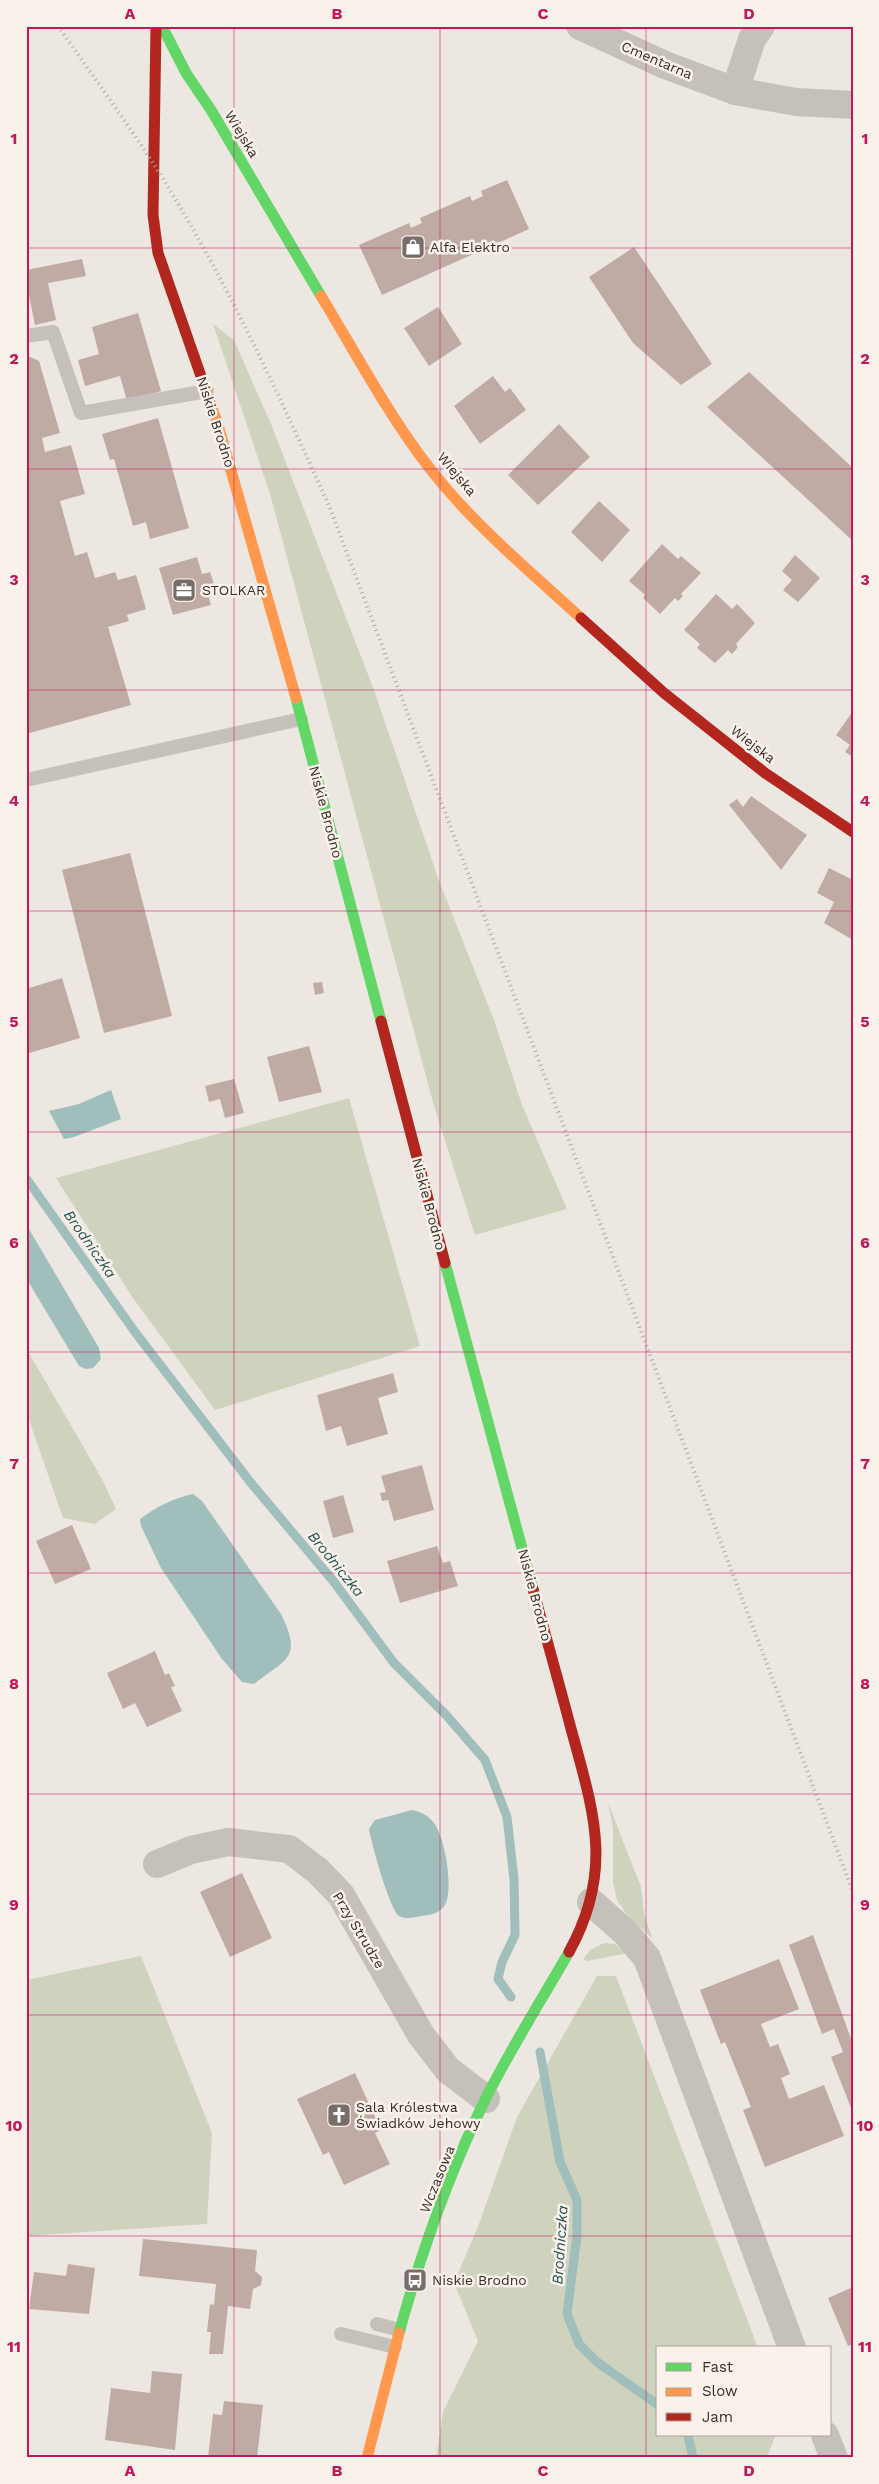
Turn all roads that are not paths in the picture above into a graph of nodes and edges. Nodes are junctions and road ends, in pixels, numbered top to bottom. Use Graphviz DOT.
graph roads {
  1 [pos="156,26"];
  2 [pos="162,26"];
  3 [pos="580,26"];
  4 [pos="761,26"];
  5 [pos="735,91"];
  6 [pos="853,105"];
  7 [pos="26,336"];
  8 [pos="206,391"];
  9 [pos="301,718"];
  10 [pos="26,780"];
  11 [pos="853,832"];
  12 [pos="156,1864"];
  13 [pos="591,1902"];
  14 [pos="486,2099"];
  15 [pos="377,2324"];
  16 [pos="399,2330"];
  17 [pos="341,2334"];
  18 [pos="791,2346"];
  19 [pos="395,2347"];
  20 [pos="825,2436"];
  21 [pos="367,2458"];
  22 [pos="834,2458"];
  1 -- 8 [label="street, Niskie Brodno"];
  2 -- 11 [label="street, Wiejska"];
  3 -- 5 [label="street, Cmentarna"];
  4 -- 5 [label="street"];
  5 -- 6 [label="street, Cmentarna"];
  7 -- 8 [label="lane"];
  8 -- 9 [label="street, Niskie Brodno"];
  9 -- 10 [label="lane"];
  9 -- 13 [label="street, Niskie Brodno"];
  12 -- 14 [label="street, Przy Strudze"];
  13 -- 14 [label="street, Wczasowa"];
  13 -- 18 [label="street"];
  14 -- 16 [label="street, Wczasowa"];
  15 -- 16 [label="lane"];
  16 -- 19 [label="street, Wczasowa"];
  17 -- 19 [label="lane"];
  19 -- 21 [label="street, Wczasowa"];
  20 -- 22 [label="street"];
}
